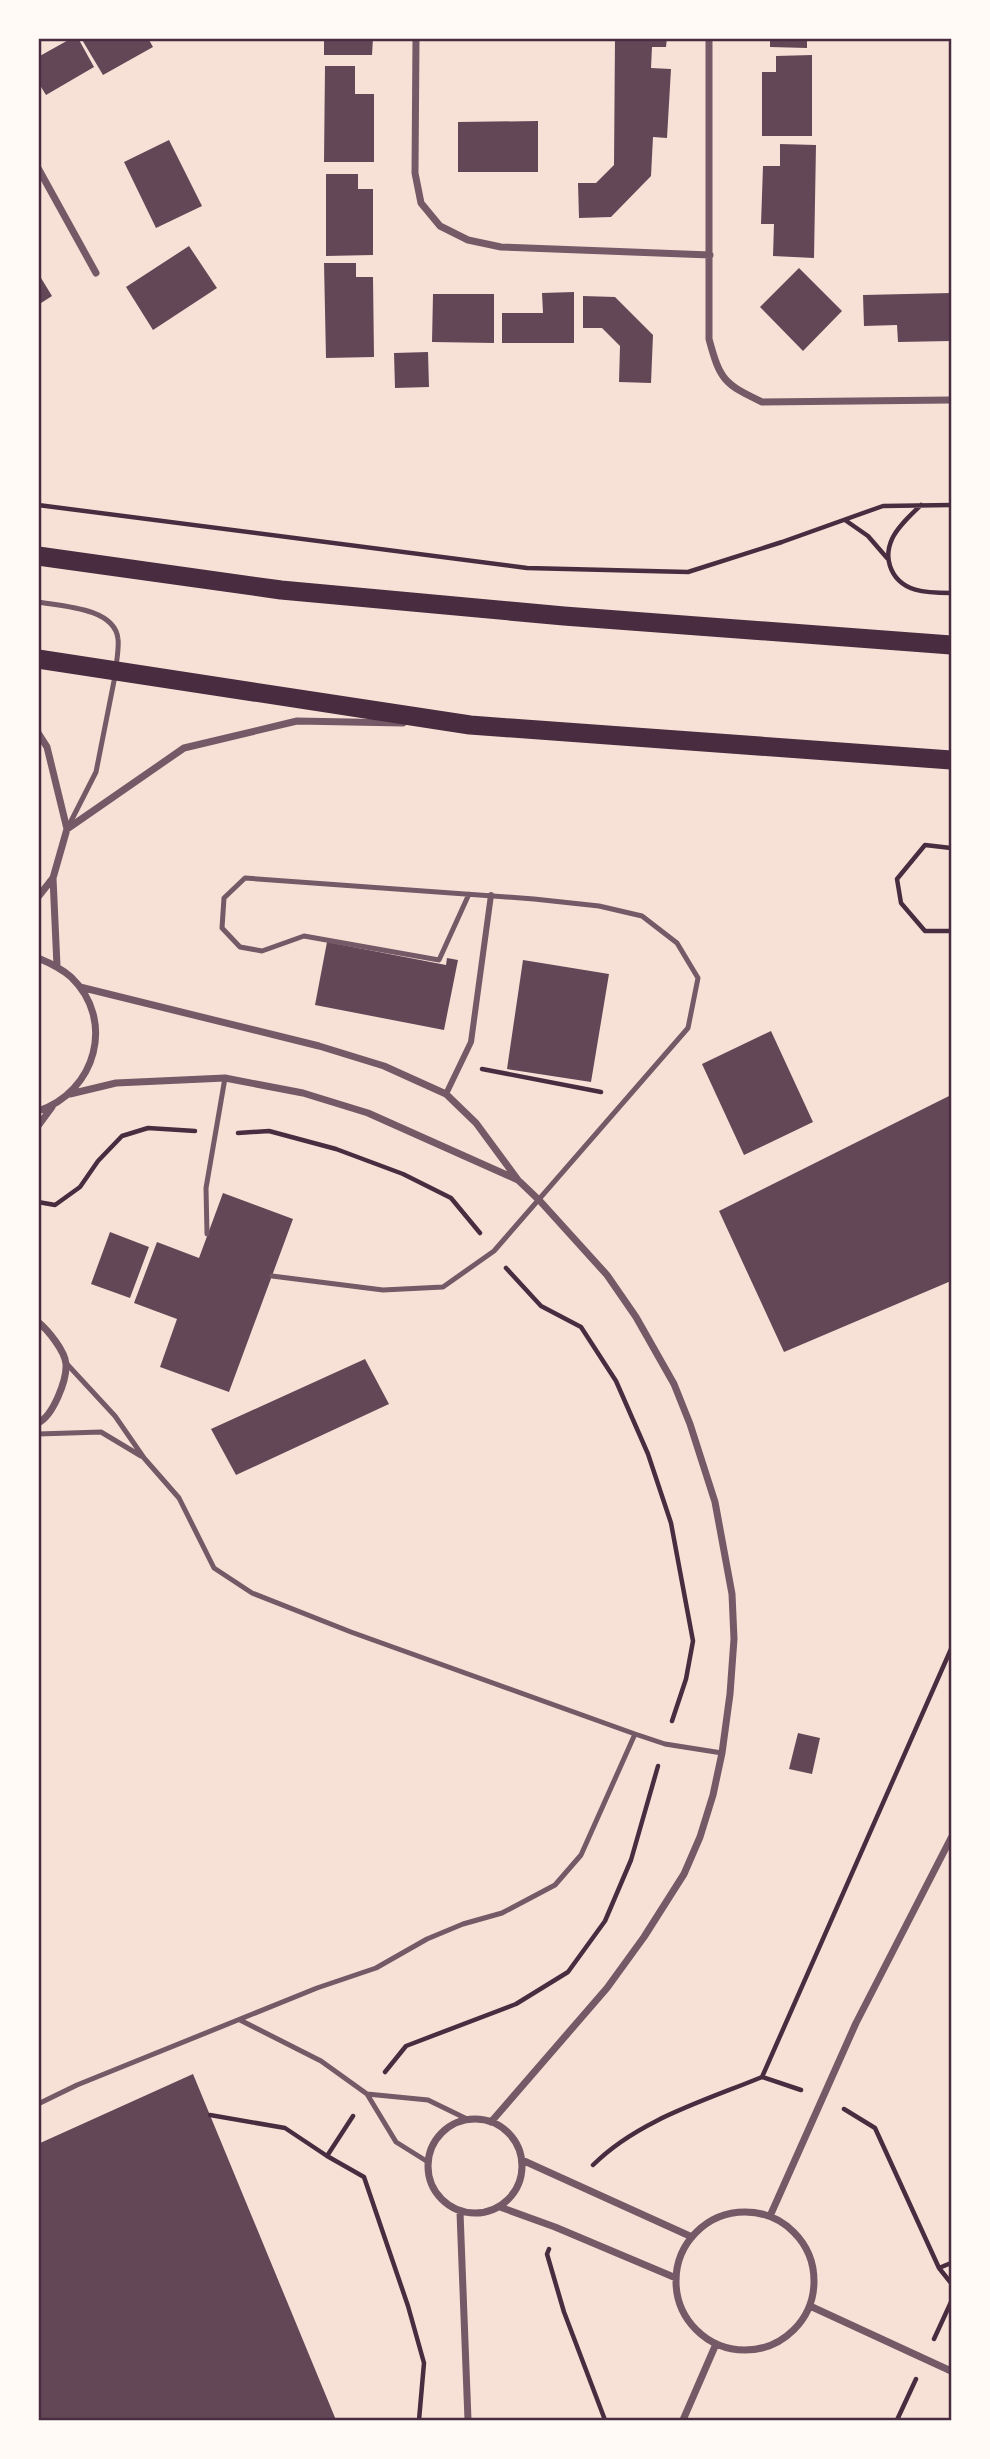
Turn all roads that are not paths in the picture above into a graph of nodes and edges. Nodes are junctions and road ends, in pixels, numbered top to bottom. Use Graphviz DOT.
graph roads {
  1 [pos="416,38"];
  2 [pos="709,38"];
  3 [pos="38,169"];
  4 [pos="710,255"];
  5 [pos="96,273"];
  6 [pos="951,400"];
  7 [pos="38,556"];
  8 [pos="38,602"];
  9 [pos="951,645"];
  10 [pos="38,659"];
  11 [pos="116,670"];
  12 [pos="470,725"];
  13 [pos="38,733"];
  14 [pos="951,760"];
  15 [pos="67,829"];
  16 [pos="53,878"];
  17 [pos="469,894"];
  18 [pos="491,895"];
  19 [pos="38,897"];
  20 [pos="38,958"];
  21 [pos="57,966"];
  22 [pos="80,987"];
  23 [pos="225,1078"];
  24 [pos="70,1094"];
  25 [pos="446,1094"];
  26 [pos="52,1107"];
  27 [pos="38,1111"];
  28 [pos="38,1126"];
  29 [pos="518,1180"];
  30 [pos="540,1201"];
  31 [pos="207,1234"];
  32 [pos="272,1276"];
  33 [pos="38,1322"];
  34 [pos="66,1363"];
  35 [pos="38,1423"];
  36 [pos="38,1434"];
  37 [pos="144,1458"];
  38 [pos="635,1734"];
  39 [pos="722,1753"];
  40 [pos="951,1838"];
  41 [pos="240,2020"];
  42 [pos="367,2094"];
  43 [pos="38,2105"];
  44 [pos="467,2119"];
  45 [pos="491,2122"];
  46 [pos="522,2160"];
  47 [pos="428,2162"];
  48 [pos="500,2207"];
  49 [pos="460,2212"];
  50 [pos="770,2216"];
  51 [pos="692,2237"];
  52 [pos="676,2278"];
  53 [pos="810,2306"];
  54 [pos="716,2343"];
  55 [pos="951,2371"];
  56 [pos="468,2420"];
  57 [pos="683,2420"];
  1 -- 4 [label="street"];
  2 -- 4 [label="street"];
  3 -- 5 [label="street"];
  4 -- 6 [label="street"];
  7 -- 9 [label="highway"];
  8 -- 11 [label="lane"];
  10 -- 11 [label="highway"];
  11 -- 12 [label="highway"];
  11 -- 15 [label="lane"];
  12 -- 14 [label="highway"];
  12 -- 15 [label="street"];
  13 -- 15 [label="street"];
  15 -- 16 [label="street"];
  16 -- 19 [label="street"];
  16 -- 21 [label="street"];
  17 -- 17 [label="lane"];
  17 -- 18 [label="lane"];
  18 -- 25 [label="street"];
  18 -- 30 [label="lane"];
  20 -- 21 [label="street"];
  21 -- 22 [label="street"];
  22 -- 24 [label="street"];
  22 -- 25 [label="street"];
  23 -- 24 [label="street"];
  23 -- 29 [label="street"];
  23 -- 31 [label="lane"];
  24 -- 26 [label="street"];
  25 -- 29 [label="street"];
  26 -- 27 [label="street"];
  26 -- 28 [label="street"];
  29 -- 30 [label="street"];
  30 -- 32 [label="lane"];
  30 -- 39 [label="street"];
  33 -- 34 [label="street"];
  34 -- 35 [label="street"];
  34 -- 37 [label="lane"];
  36 -- 37 [label="lane"];
  37 -- 38 [label="lane"];
  38 -- 39 [label="lane"];
  38 -- 41 [label="lane"];
  39 -- 45 [label="street"];
  40 -- 50 [label="street"];
  41 -- 42 [label="lane"];
  41 -- 43 [label="lane"];
  42 -- 44 [label="lane"];
  42 -- 47 [label="lane"];
  44 -- 45 [label="street"];
  44 -- 47 [label="street"];
  45 -- 46 [label="street"];
  46 -- 48 [label="street"];
  46 -- 51 [label="street"];
  47 -- 49 [label="street"];
  48 -- 49 [label="street"];
  48 -- 52 [label="street"];
  49 -- 56 [label="street"];
  50 -- 51 [label="street"];
  50 -- 53 [label="street"];
  51 -- 52 [label="street"];
  52 -- 54 [label="street"];
  53 -- 54 [label="street"];
  53 -- 55 [label="street"];
  54 -- 57 [label="street"];
}
